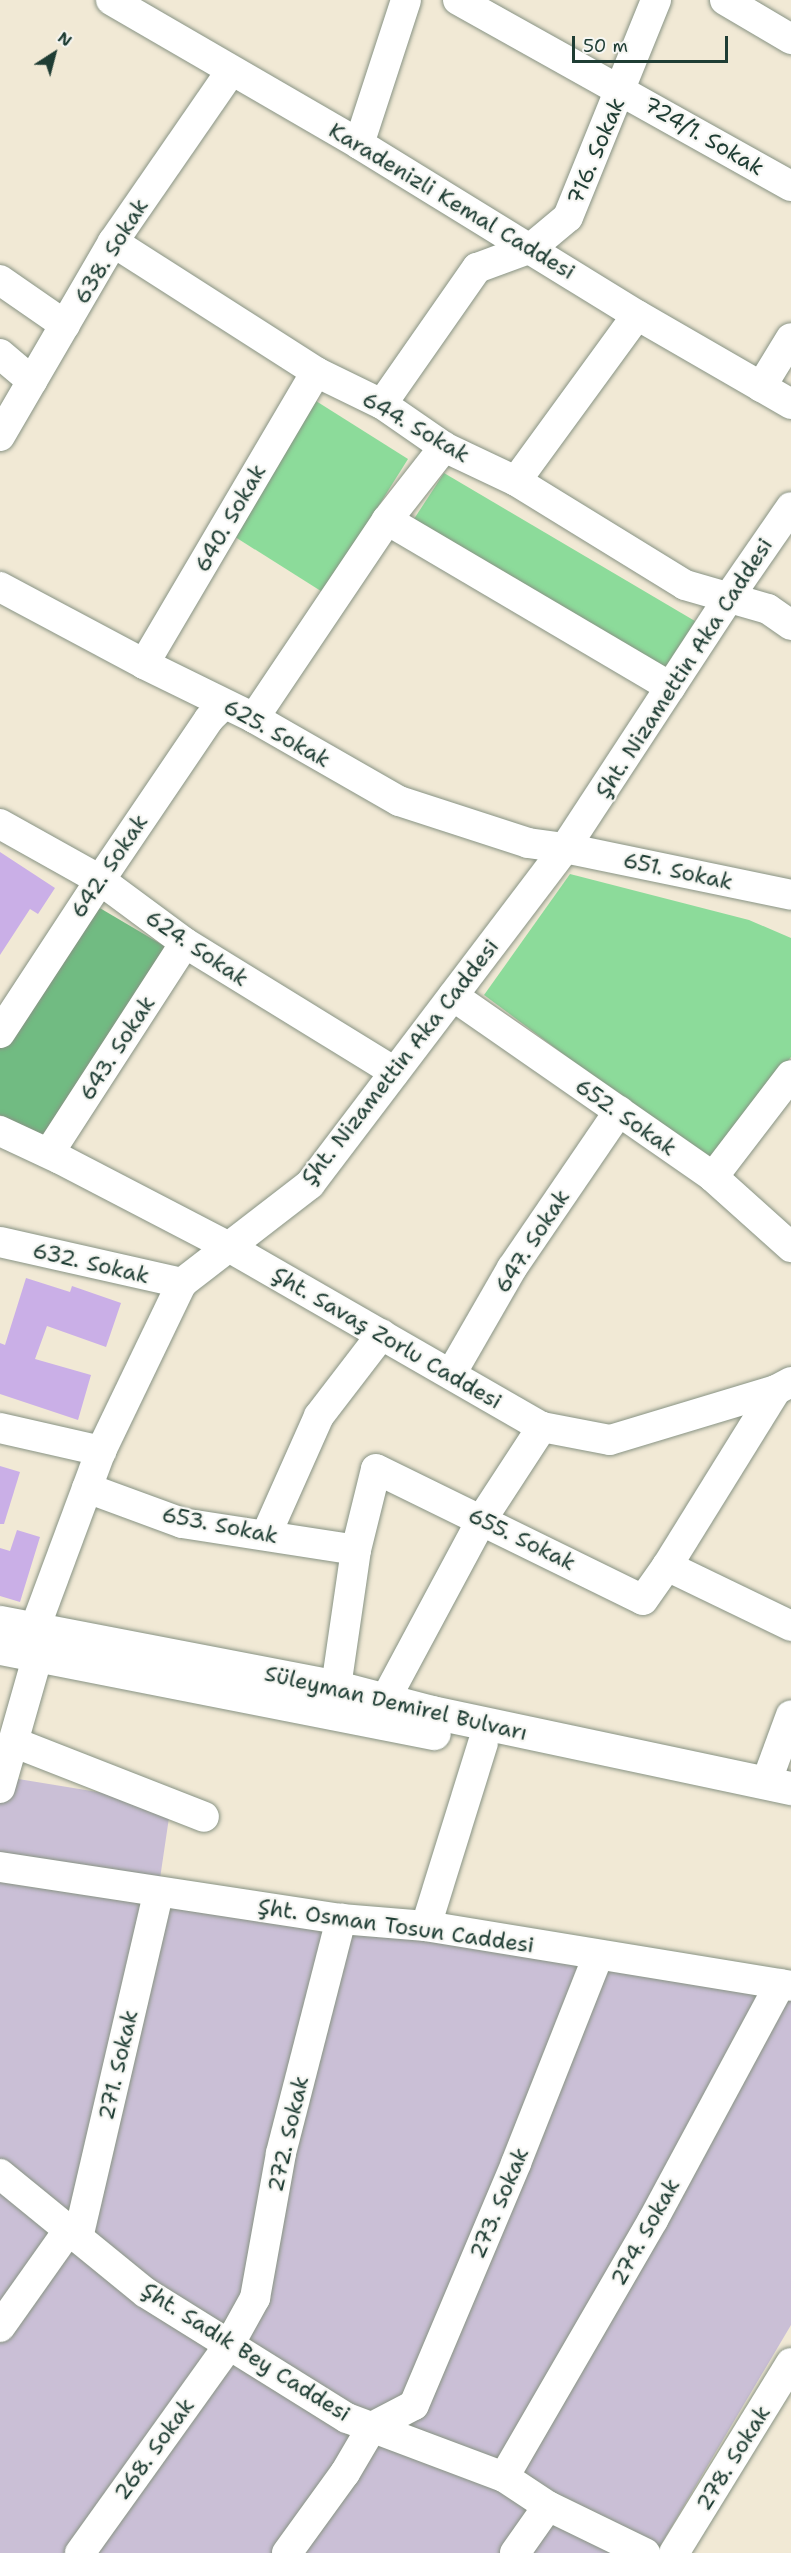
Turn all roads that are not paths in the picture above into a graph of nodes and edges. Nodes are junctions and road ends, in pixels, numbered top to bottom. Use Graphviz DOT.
graph roads {
  1 [pos="111,0"];
  2 [pos="406,0"];
  3 [pos="458,0"];
  4 [pos="656,0"];
  5 [pos="725,0"];
  6 [pos="791,39"];
  7 [pos="231,71"];
  8 [pos="622,90"];
  9 [pos="359,144"];
  10 [pos="791,186"];
  11 [pos="113,242"];
  12 [pos="531,248"];
  13 [pos="0,280"];
  14 [pos="637,315"];
  15 [pos="65,325"];
  16 [pos="791,338"];
  17 [pos="0,354"];
  18 [pos="316,372"];
  19 [pos="32,381"];
  20 [pos="761,387"];
  21 [pos="382,404"];
  22 [pos="791,404"];
  23 [pos="0,436"];
  24 [pos="444,447"];
  25 [pos="516,481"];
  26 [pos="791,507"];
  27 [pos="387,520"];
  28 [pos="0,587"];
  29 [pos="729,597"];
  30 [pos="791,625"];
  31 [pos="144,664"];
  32 [pos="670,687"];
  33 [pos="224,704"];
  34 [pos="254,718"];
  35 [pos="2,830"];
  36 [pos="565,848"];
  37 [pos="100,880"];
  38 [pos="791,895"];
  39 [pos="185,944"];
  40 [pos="453,996"];
  41 [pos="0,1033"];
  42 [pos="395,1072"];
  43 [pos="791,1076"];
  44 [pos="619,1112"];
  45 [pos="0,1131"];
  46 [pos="49,1153"];
  47 [pos="713,1177"];
  48 [pos="0,1242"];
  49 [pos="227,1246"];
  50 [pos="791,1247"];
  51 [pos="182,1283"];
  52 [pos="382,1334"];
  53 [pos="451,1374"];
  54 [pos="784,1386"];
  55 [pos="542,1427"];
  56 [pos="0,1428"];
  57 [pos="101,1450"];
  58 [pos="87,1488"];
  59 [pos="482,1519"];
  60 [pos="266,1535"];
  61 [pos="356,1550"];
  62 [pos="668,1566"];
  63 [pos="0,1622"];
  64 [pos="791,1626"];
  65 [pos="37,1642"];
  66 [pos="0,1648"];
  67 [pos="336,1687"];
  68 [pos="385,1700"];
  69 [pos="791,1715"];
  70 [pos="13,1742"];
  71 [pos="483,1743"];
  72 [pos="778,1786"];
  73 [pos="0,1788"];
  74 [pos="791,1810"];
  75 [pos="204,1817"];
  76 [pos="0,1867"];
  77 [pos="158,1893"];
  78 [pos="341,1919"];
  79 [pos="426,1926"];
  80 [pos="598,1956"];
  81 [pos="786,1985"];
  82 [pos="0,2174"];
  83 [pos="73,2234"];
  84 [pos="0,2326"];
  85 [pos="229,2345"];
  86 [pos="791,2363"];
  87 [pos="783,2398"];
  88 [pos="372,2427"];
  89 [pos="504,2477"];
  90 [pos="548,2506"];
  91 [pos="80,2553"];
  92 [pos="288,2553"];
  93 [pos="515,2553"];
  94 [pos="645,2553"];
  95 [pos="674,2553"];
  1 -- 7 [label="street, Karadenizli Kemal Caddesi"];
  2 -- 9 [label="street"];
  3 -- 8 [label="street, 724/1. Sokak"];
  4 -- 8 [label="street, 716. Sokak"];
  5 -- 6 [label="street"];
  7 -- 9 [label="street, Karadenizli Kemal Caddesi"];
  7 -- 11 [label="street, 638. Sokak"];
  8 -- 10 [label="street, 724/1. Sokak"];
  8 -- 12 [label="street, 716. Sokak"];
  9 -- 12 [label="street, Karadenizli Kemal Caddesi"];
  11 -- 15 [label="street, 638. Sokak"];
  11 -- 18 [label="street, 644. Sokak"];
  12 -- 14 [label="street, Karadenizli Kemal Caddesi"];
  12 -- 21 [label="street, 716. Sokak"];
  13 -- 15 [label="street"];
  14 -- 20 [label="street, Karadenizli Kemal Caddesi"];
  14 -- 25 [label="street"];
  15 -- 19 [label="street, 638. Sokak"];
  16 -- 20 [label="street"];
  17 -- 19 [label="street"];
  18 -- 21 [label="street, 644. Sokak"];
  18 -- 31 [label="street, 640. Sokak"];
  19 -- 23 [label="street, 638. Sokak"];
  20 -- 22 [label="street, Karadenizli Kemal Caddesi"];
  21 -- 24 [label="street, 644. Sokak"];
  24 -- 25 [label="street, 644. Sokak"];
  24 -- 27 [label="street"];
  25 -- 29 [label="street, 644. Sokak"];
  26 -- 29 [label="street, Şht. Nizamettin Aka Caddesi"];
  27 -- 32 [label="street"];
  27 -- 34 [label="street"];
  28 -- 31 [label="street, 625. Sokak"];
  29 -- 30 [label="street, 644. Sokak"];
  29 -- 32 [label="street, Şht. Nizamettin Aka Caddesi"];
  31 -- 33 [label="street, 625. Sokak"];
  32 -- 36 [label="street, Şht. Nizamettin Aka Caddesi"];
  33 -- 34 [label="street, 625. Sokak"];
  33 -- 37 [label="street, 642. Sokak"];
  34 -- 36 [label="street, 625. Sokak"];
  35 -- 37 [label="street, 624. Sokak"];
  36 -- 38 [label="street, 651. Sokak"];
  36 -- 40 [label="street, Şht. Nizamettin Aka Caddesi"];
  37 -- 39 [label="street, 624. Sokak"];
  37 -- 41 [label="street, 642. Sokak"];
  39 -- 42 [label="street, 624. Sokak"];
  39 -- 46 [label="street, 643. Sokak"];
  40 -- 42 [label="street, Şht. Nizamettin Aka Caddesi"];
  40 -- 44 [label="street, 652. Sokak"];
  42 -- 49 [label="street, Şht. Nizamettin Aka Caddesi"];
  43 -- 47 [label="street"];
  44 -- 47 [label="street, 652. Sokak"];
  44 -- 53 [label="street, 647. Sokak"];
  45 -- 46 [label="street, Şht. Savaş Zorlu Caddesi"];
  46 -- 49 [label="street, Şht. Savaş Zorlu Caddesi"];
  47 -- 50 [label="street, 652. Sokak"];
  48 -- 51 [label="street, 632. Sokak"];
  49 -- 51 [label="street, Şht. Nizamettin Aka Caddesi"];
  49 -- 52 [label="street, Şht. Savaş Zorlu Caddesi"];
  51 -- 57 [label="street, Şht. Nizamettin Aka Caddesi"];
  52 -- 53 [label="street, Şht. Savaş Zorlu Caddesi"];
  52 -- 60 [label="street"];
  53 -- 55 [label="street, Şht. Savaş Zorlu Caddesi"];
  54 -- 55 [label="street, Şht. Savaş Zorlu Caddesi"];
  54 -- 62 [label="street, 655. Sokak"];
  55 -- 59 [label="street"];
  56 -- 57 [label="street"];
  57 -- 58 [label="street, Şht. Nizamettin Aka Caddesi"];
  58 -- 60 [label="street, 653. Sokak"];
  58 -- 65 [label="street, Şht. Nizamettin Aka Caddesi"];
  59 -- 61 [label="street, 655. Sokak"];
  59 -- 62 [label="street, 655. Sokak"];
  59 -- 68 [label="street"];
  60 -- 61 [label="street, 653. Sokak"];
  61 -- 67 [label="street, 655. Sokak"];
  62 -- 64 [label="street"];
  63 -- 65 [label="main road, Süleyman Demirel Bulvarı"];
  65 -- 66 [label="main road, Süleyman Demirel Bulvarı"];
  65 -- 67 [label="main road, Süleyman Demirel Bulvarı"];
  65 -- 70 [label="street, Şht. Nizamettin Aka Caddesi"];
  65 -- 71 [label="main road, Süleyman Demirel Bulvarı"];
  67 -- 68 [label="main road, Süleyman Demirel Bulvarı"];
  68 -- 72 [label="main road, Süleyman Demirel Bulvarı"];
  69 -- 72 [label="street"];
  70 -- 73 [label="street, Şht. Nizamettin Aka Caddesi"];
  70 -- 75 [label="street"];
  71 -- 74 [label="main road, Süleyman Demirel Bulvarı"];
  71 -- 79 [label="street"];
  76 -- 77 [label="street, Şht. Osman Tosun Caddesi"];
  77 -- 78 [label="street, Şht. Osman Tosun Caddesi"];
  77 -- 83 [label="street, 271. Sokak"];
  78 -- 79 [label="street, Şht. Osman Tosun Caddesi"];
  78 -- 85 [label="street, 272. Sokak"];
  79 -- 80 [label="street, Şht. Osman Tosun Caddesi"];
  80 -- 81 [label="street, Şht. Osman Tosun Caddesi"];
  80 -- 88 [label="street, 273. Sokak"];
  81 -- 89 [label="street, 274. Sokak"];
  82 -- 83 [label="street, Şht. Sadık Bey Caddesi"];
  83 -- 84 [label="street"];
  83 -- 85 [label="street, Şht. Sadık Bey Caddesi"];
  85 -- 88 [label="street, Şht. Sadık Bey Caddesi"];
  85 -- 91 [label="street, 268. Sokak"];
  86 -- 87 [label="street, 278. Sokak"];
  87 -- 95 [label="street, 278. Sokak"];
  88 -- 89 [label="street, Şht. Sadık Bey Caddesi"];
  88 -- 92 [label="street"];
  89 -- 90 [label="street, Şht. Sadık Bey Caddesi"];
  90 -- 93 [label="street"];
  90 -- 94 [label="street, Şht. Sadık Bey Caddesi"];
}
